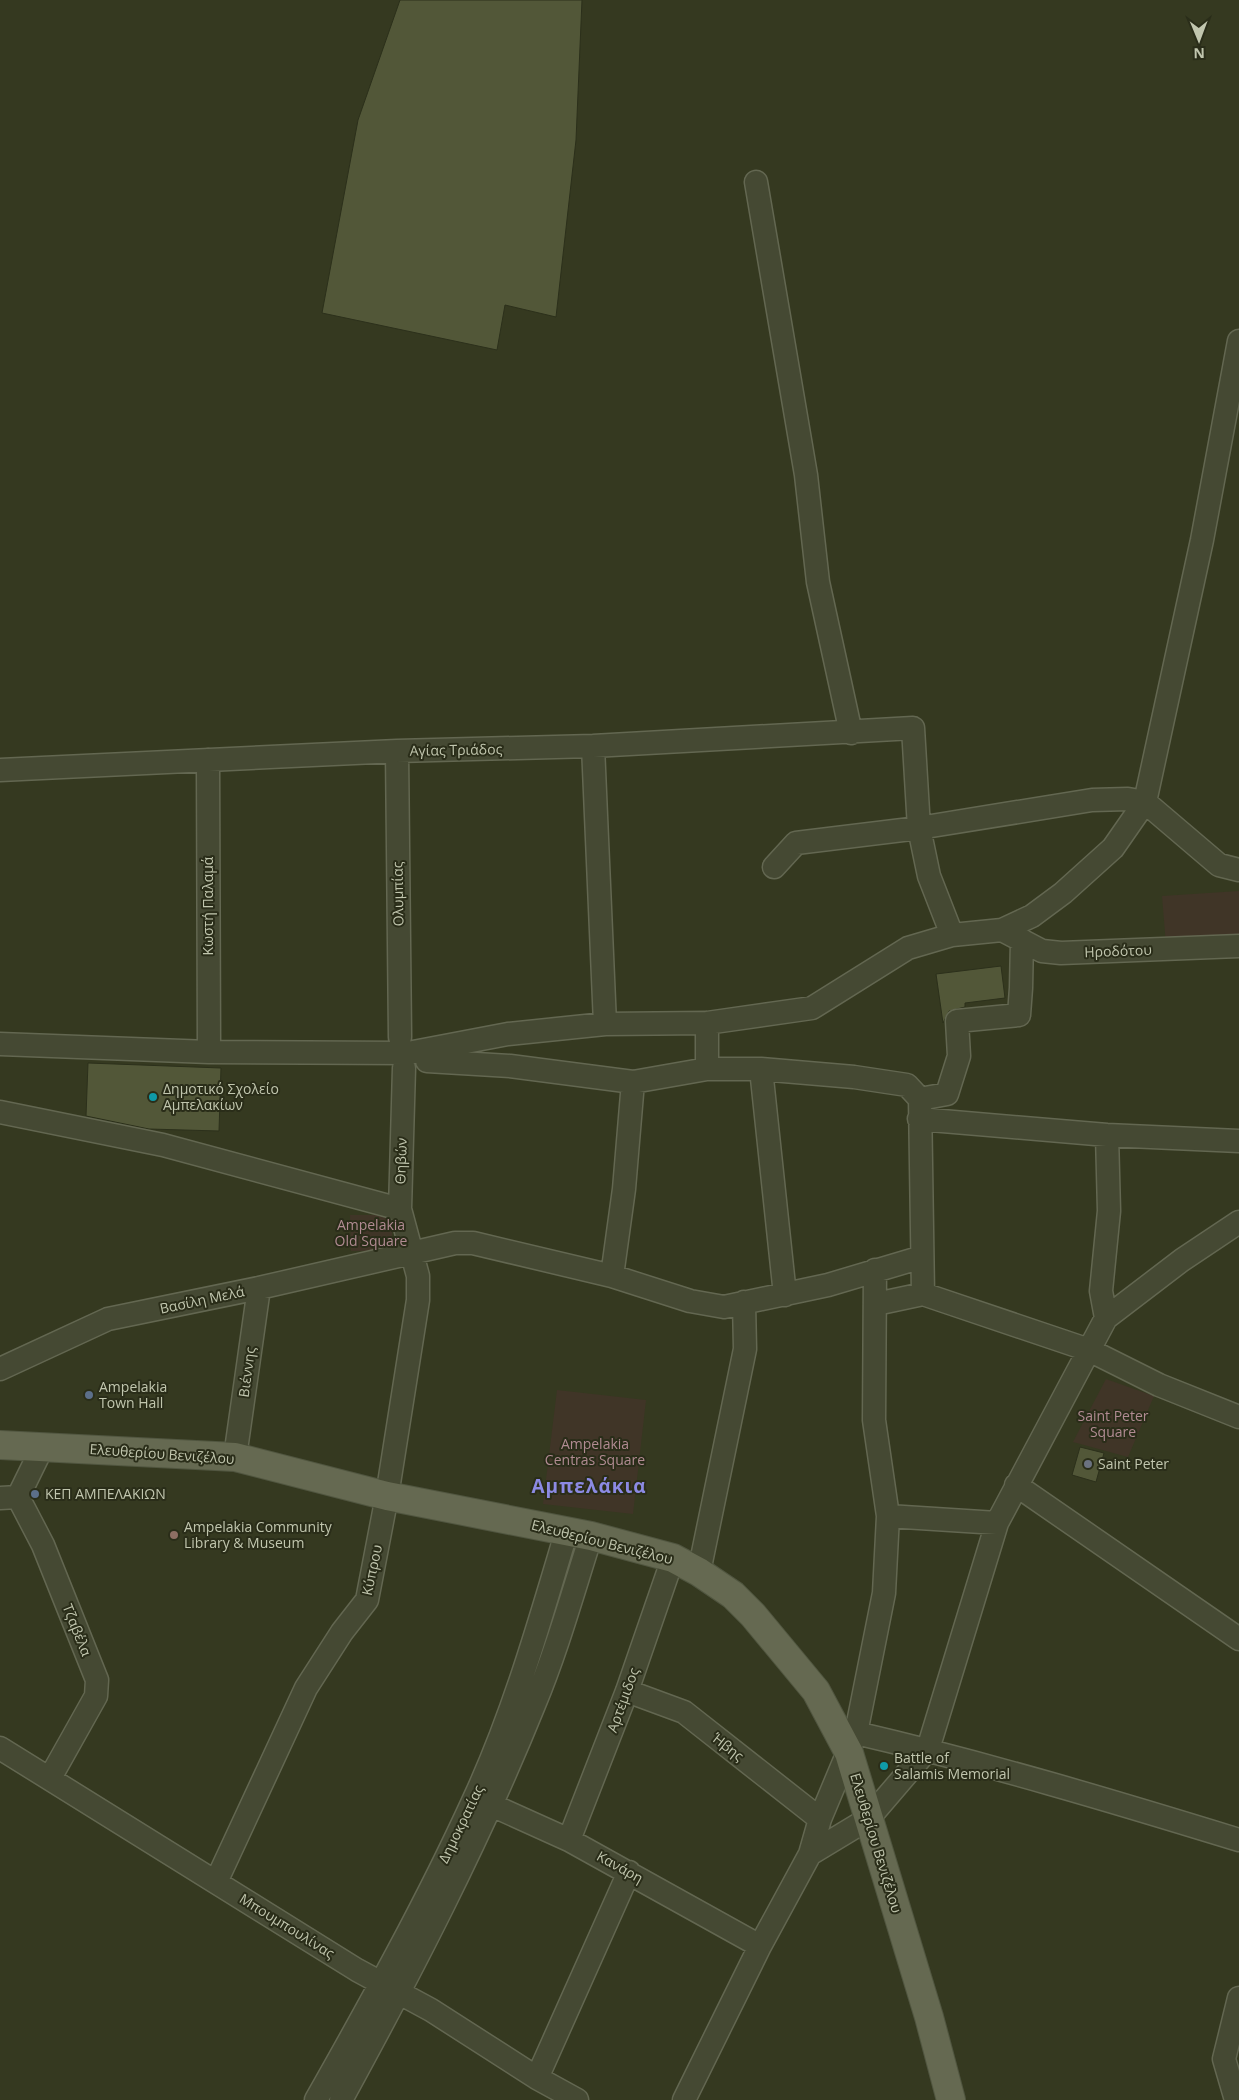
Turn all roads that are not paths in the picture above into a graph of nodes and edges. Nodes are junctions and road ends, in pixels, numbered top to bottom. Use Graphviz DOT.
graph roads {
  1 [pos="756,182"];
  2 [pos="1239,341"];
  3 [pos="851,733"];
  4 [pos="593,746"];
  5 [pos="397,751"];
  6 [pos="208,760"];
  7 [pos="0,770"];
  8 [pos="1145,802"];
  9 [pos="919,828"];
  10 [pos="774,867"];
  11 [pos="1239,870"];
  12 [pos="1002,930"];
  13 [pos="952,935"];
  14 [pos="1022,940"];
  15 [pos="1239,946"];
  16 [pos="707,1023"];
  17 [pos="605,1024"];
  18 [pos="508,1034"];
  19 [pos="400,1036"];
  20 [pos="0,1044"];
  21 [pos="209,1052"];
  22 [pos="427,1061"];
  23 [pos="510,1066"];
  24 [pos="404,1068"];
  25 [pos="707,1069"];
  26 [pos="761,1069"];
  27 [pos="633,1082"];
  28 [pos="920,1109"];
  29 [pos="0,1112"];
  30 [pos="1107,1135"];
  31 [pos="1239,1141"];
  32 [pos="400,1209"];
  33 [pos="1239,1222"];
  34 [pos="412,1253"];
  35 [pos="922,1257"];
  36 [pos="875,1270"];
  37 [pos="612,1276"];
  38 [pos="259,1288"];
  39 [pos="785,1294"];
  40 [pos="923,1294"];
  41 [pos="744,1302"];
  42 [pos="876,1304"];
  43 [pos="1106,1318"];
  44 [pos="1089,1350"];
  45 [pos="0,1369"];
  46 [pos="1239,1417"];
  47 [pos="0,1445"];
  48 [pos="42,1446"];
  49 [pos="235,1457"];
  50 [pos="1016,1485"];
  51 [pos="387,1496"];
  52 [pos="9,1498"];
  53 [pos="888,1516"];
  54 [pos="998,1523"];
  55 [pos="579,1533"];
  56 [pos="673,1558"];
  57 [pos="699,1572"];
  58 [pos="1239,1639"];
  59 [pos="628,1691"];
  60 [pos="853,1743"];
  61 [pos="0,1748"];
  62 [pos="928,1750"];
  63 [pos="50,1778"];
  64 [pos="482,1801"];
  65 [pos="820,1819"];
  66 [pos="868,1819"];
  67 [pos="569,1840"];
  68 [pos="1239,1840"];
  69 [pos="810,1854"];
  70 [pos="629,1872"];
  71 [pos="216,1882"];
  72 [pos="760,1946"];
  73 [pos="390,1989"];
  74 [pos="1239,1998"];
  75 [pos="537,2078"];
  76 [pos="316,2100"];
  77 [pos="341,2100"];
  78 [pos="576,2100"];
  79 [pos="684,2100"];
  80 [pos="951,2100"];
  81 [pos="1236,2100"];
  1 -- 3 [label="street"];
  2 -- 8 [label="street"];
  3 -- 4 [label="street, Αγίας Τριάδος"];
  3 -- 9 [label="street, Αγίας Τριάδος"];
  4 -- 5 [label="street, Αγίας Τριάδος"];
  4 -- 17 [label="street"];
  5 -- 6 [label="street, Αγίας Τριάδος"];
  5 -- 19 [label="street, Ολυμπίας"];
  6 -- 7 [label="street, Αγίας Τριάδος"];
  6 -- 21 [label="street, Κωστή Παλαμά"];
  8 -- 9 [label="street"];
  8 -- 11 [label="street"];
  8 -- 12 [label="street"];
  9 -- 10 [label="street"];
  9 -- 13 [label="street"];
  12 -- 13 [label="street"];
  12 -- 14 [label="street, Ηροδότου"];
  13 -- 16 [label="street"];
  14 -- 15 [label="street, Ηροδότου"];
  14 -- 28 [label="street"];
  16 -- 17 [label="street"];
  16 -- 25 [label="street"];
  17 -- 18 [label="street"];
  18 -- 21 [label="street"];
  18 -- 23 [label="street"];
  20 -- 21 [label="street"];
  22 -- 23 [label="street"];
  23 -- 27 [label="street"];
  24 -- 32 [label="street, Θηβών"];
  25 -- 26 [label="street"];
  25 -- 27 [label="street"];
  26 -- 28 [label="street"];
  26 -- 39 [label="street"];
  27 -- 37 [label="street"];
  28 -- 30 [label="street"];
  28 -- 35 [label="street"];
  29 -- 32 [label="street"];
  30 -- 31 [label="street"];
  30 -- 43 [label="street"];
  32 -- 34 [label="street, Θηβών"];
  33 -- 43 [label="street"];
  34 -- 37 [label="street, Βασίλη Μελά"];
  34 -- 38 [label="street, Βασίλη Μελά"];
  34 -- 51 [label="street, Κύπρου"];
  35 -- 36 [label="street, Βασίλη Μελά"];
  35 -- 40 [label="street"];
  36 -- 39 [label="street, Βασίλη Μελά"];
  36 -- 42 [label="street"];
  37 -- 41 [label="street, Βασίλη Μελά"];
  38 -- 45 [label="street, Βασίλη Μελά"];
  38 -- 49 [label="street, Βιέννης"];
  39 -- 41 [label="street, Βασίλη Μελά"];
  40 -- 42 [label="street"];
  40 -- 44 [label="street"];
  41 -- 57 [label="street"];
  42 -- 53 [label="street"];
  43 -- 44 [label="street"];
  44 -- 46 [label="street"];
  44 -- 50 [label="street"];
  47 -- 48 [label="main road, Ελευθερίου Βενιζέλου"];
  48 -- 49 [label="main road, Ελευθερίου Βενιζέλου"];
  48 -- 52 [label="street"];
  49 -- 51 [label="main road, Ελευθερίου Βενιζέλου"];
  50 -- 54 [label="street"];
  50 -- 58 [label="street"];
  51 -- 55 [label="main road, Ελευθερίου Βενιζέλου"];
  51 -- 71 [label="street, Κύπρου"];
  52 -- 63 [label="street, Τζαβέλα"];
  53 -- 54 [label="street"];
  53 -- 60 [label="street"];
  54 -- 62 [label="street"];
  55 -- 56 [label="main road, Ελευθερίου Βενιζέλου"];
  55 -- 64 [label="street, Δημοκρατίας"];
  56 -- 57 [label="main road, Ελευθερίου Βενιζέλου"];
  56 -- 59 [label="street, Αρτέμιδος"];
  57 -- 60 [label="main road, Ελευθερίου Βενιζέλου"];
  59 -- 65 [label="street, Ήβης"];
  59 -- 67 [label="street, Αρτέμιδος"];
  60 -- 62 [label="street"];
  60 -- 65 [label="street"];
  60 -- 66 [label="main road, Ελευθερίου Βενιζέλου"];
  61 -- 63 [label="street, Μπουμπουλίνας"];
  62 -- 66 [label="street"];
  62 -- 68 [label="street"];
  63 -- 71 [label="street, Μπουμπουλίνας"];
  64 -- 67 [label="street, Κανάρη"];
  64 -- 73 [label="street, Δημοκρατίας"];
  65 -- 69 [label="street"];
  66 -- 69 [label="street"];
  66 -- 80 [label="main road, Ελευθερίου Βενιζέλου"];
  67 -- 70 [label="street, Κανάρη"];
  69 -- 72 [label="street"];
  70 -- 72 [label="street, Κανάρη"];
  70 -- 75 [label="street"];
  71 -- 73 [label="street, Μπουμπουλίνας"];
  72 -- 79 [label="street"];
  73 -- 75 [label="street, Μπουμπουλίνας"];
  73 -- 76 [label="street, Δημοκρατίας"];
  73 -- 77 [label="street, Δημοκρατίας"];
  74 -- 81 [label="street"];
  75 -- 78 [label="street, Μπουμπουλίνας"];
}
